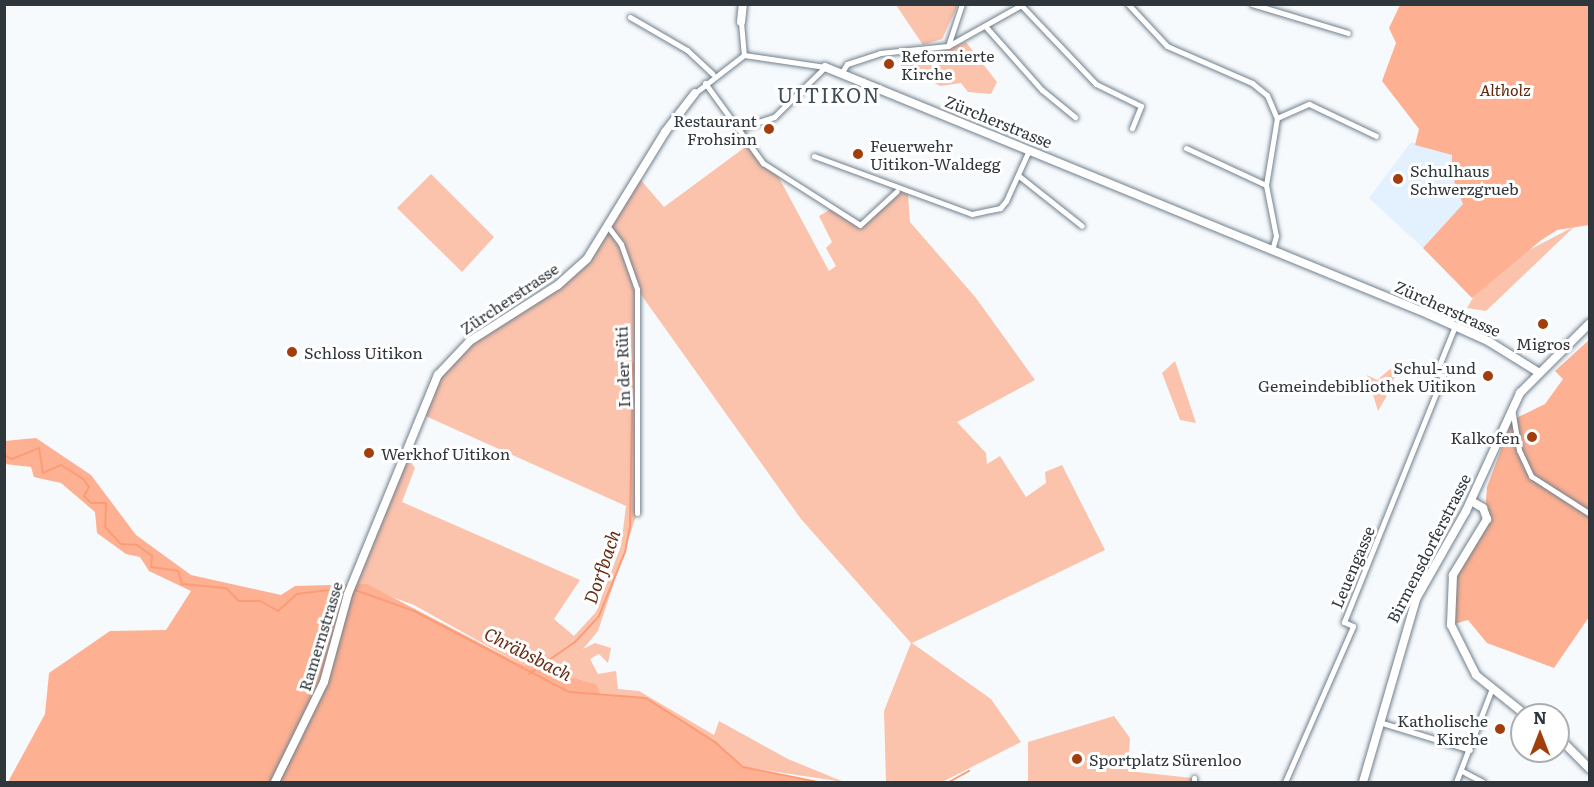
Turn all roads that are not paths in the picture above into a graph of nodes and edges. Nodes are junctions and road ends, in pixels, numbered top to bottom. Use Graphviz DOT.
graph roads {
  1 [pos="743,4"];
  2 [pos="962,4"];
  3 [pos="1128,4"];
  4 [pos="1252,4"];
  5 [pos="1021,5"];
  6 [pos="630,17"];
  7 [pos="741,21"];
  8 [pos="986,27"];
  9 [pos="1348,33"];
  10 [pos="948,46"];
  11 [pos="744,55"];
  12 [pos="825,67"];
  13 [pos="842,72"];
  14 [pos="713,74"];
  15 [pos="705,83"];
  16 [pos="695,93"];
  17 [pos="1075,117"];
  18 [pos="1277,118"];
  19 [pos="1132,128"];
  20 [pos="738,129"];
  21 [pos="1376,136"];
  22 [pos="1186,148"];
  23 [pos="1029,150"];
  24 [pos="814,156"];
  25 [pos="1019,176"];
  26 [pos="1266,185"];
  27 [pos="897,191"];
  28 [pos="1082,225"];
  29 [pos="609,228"];
  30 [pos="1272,250"];
  31 [pos="1590,323"];
  32 [pos="1455,326"];
  33 [pos="1538,372"];
  34 [pos="1511,408"];
  35 [pos="1471,501"];
  36 [pos="637,513"];
  37 [pos="1590,514"];
  38 [pos="360,563"];
  39 [pos="1491,691"];
  40 [pos="1510,704"];
  41 [pos="1379,722"];
  42 [pos="1570,749"];
  43 [pos="1470,750"];
  44 [pos="1589,768"];
  45 [pos="1462,771"];
  46 [pos="274,783"];
  47 [pos="1286,783"];
  48 [pos="1363,783"];
  49 [pos="1456,783"];
  50 [pos="1483,783"];
  1 -- 7 [label="street"];
  2 -- 10 [label="street"];
  3 -- 18 [label="street"];
  4 -- 9 [label="street"];
  5 -- 8 [label="street"];
  5 -- 19 [label="street"];
  6 -- 14 [label="street"];
  7 -- 11 [label="street"];
  8 -- 10 [label="street"];
  8 -- 17 [label="street"];
  10 -- 13 [label="street"];
  11 -- 12 [label="street, Zürcherstrasse"];
  11 -- 14 [label="street, Zürcherstrasse"];
  12 -- 13 [label="street, Zürcherstrasse"];
  12 -- 20 [label="street"];
  13 -- 23 [label="street, Zürcherstrasse"];
  14 -- 15 [label="street, Zürcherstrasse"];
  15 -- 16 [label="street, Zürcherstrasse"];
  15 -- 20 [label="street"];
  16 -- 29 [label="street, Zürcherstrasse"];
  18 -- 21 [label="street"];
  18 -- 26 [label="street"];
  20 -- 27 [label="street"];
  22 -- 26 [label="street"];
  23 -- 25 [label="street"];
  23 -- 30 [label="street, Zürcherstrasse"];
  24 -- 27 [label="street"];
  25 -- 27 [label="street"];
  25 -- 28 [label="street"];
  26 -- 30 [label="street"];
  29 -- 36 [label="street, In der Rüti"];
  29 -- 38 [label="street, Zürcherstrasse"];
  30 -- 32 [label="street, Zürcherstrasse"];
  31 -- 33 [label="street, Birmensdorferstrasse"];
  32 -- 33 [label="street, Zürcherstrasse"];
  32 -- 47 [label="street, Leuengasse"];
  33 -- 34 [label="street, Birmensdorferstrasse"];
  34 -- 35 [label="street, Birmensdorferstrasse"];
  34 -- 37 [label="street"];
  35 -- 39 [label="street"];
  35 -- 41 [label="street, Birmensdorferstrasse"];
  38 -- 46 [label="street, Ramernstrasse"];
  39 -- 40 [label="street"];
  39 -- 43 [label="street"];
  41 -- 43 [label="street"];
  41 -- 48 [label="street, Birmensdorferstrasse"];
  42 -- 44 [label="street"];
  43 -- 45 [label="street"];
  45 -- 49 [label="street"];
  45 -- 50 [label="street"];
}
